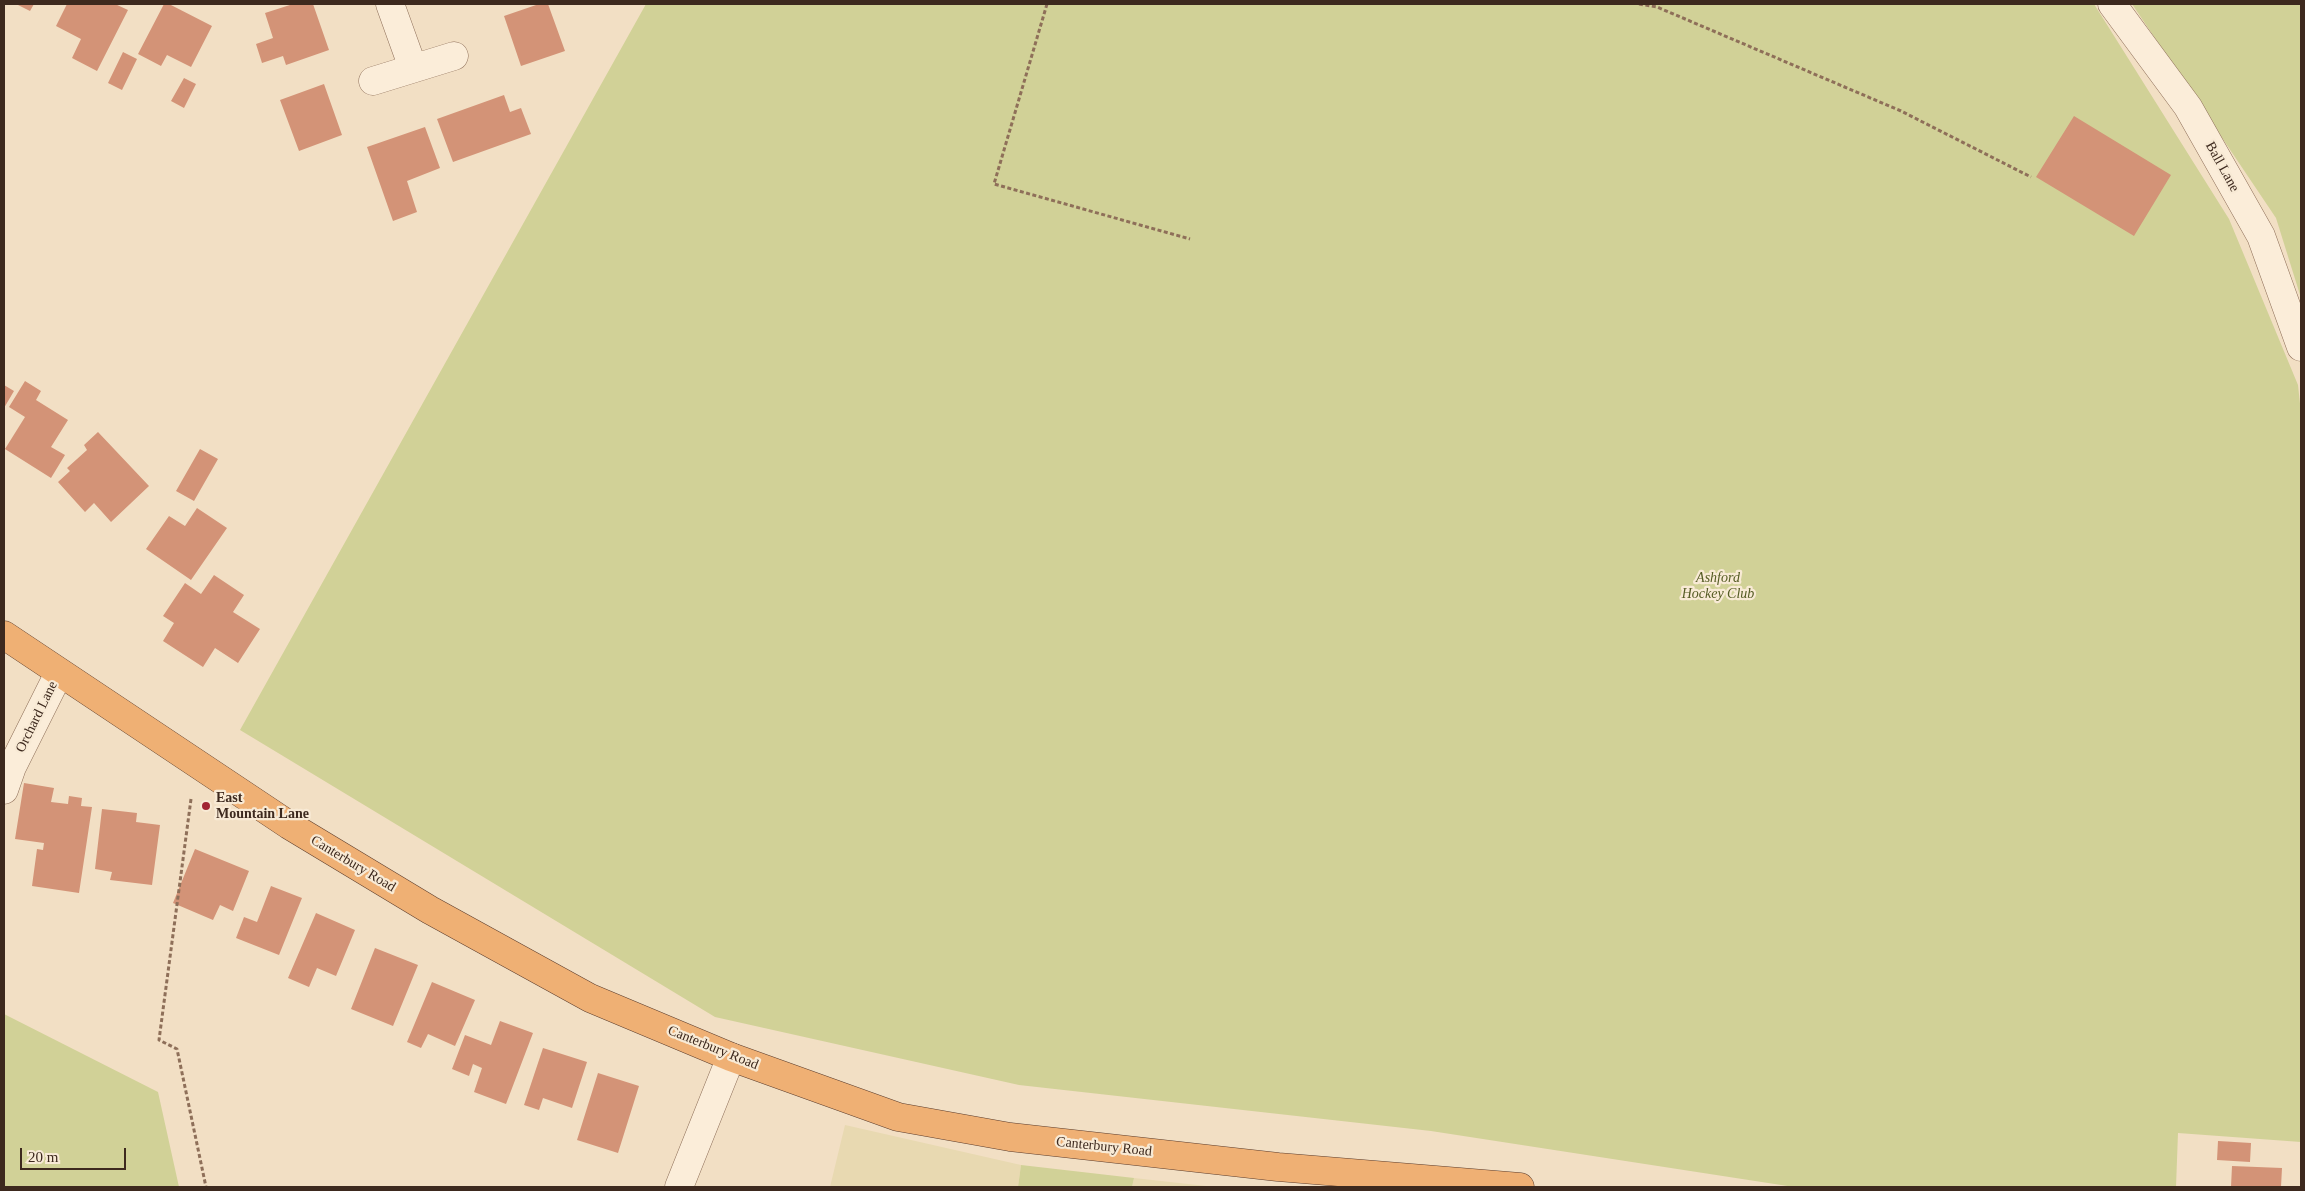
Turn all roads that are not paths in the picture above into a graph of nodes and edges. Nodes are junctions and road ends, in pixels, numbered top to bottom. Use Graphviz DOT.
graph roads {
  1 [pos="390,4"];
  2 [pos="2112,4"];
  3 [pos="454,56"];
  4 [pos="412,68"];
  5 [pos="373,81"];
  6 [pos="2301,347"];
  7 [pos="4,635"];
  8 [pos="59,673"];
  9 [pos="4,790"];
  10 [pos="731,1057"];
  11 [pos="679,1187"];
  12 [pos="1520,1187"];
  1 -- 4 [label="street"];
  2 -- 6 [label="street, Ball Lane"];
  3 -- 4 [label="street"];
  4 -- 5 [label="street"];
  7 -- 8 [label="highway, Canterbury Road"];
  8 -- 9 [label="street, Orchard Lane"];
  8 -- 10 [label="highway, Canterbury Road"];
  10 -- 11 [label="street"];
  10 -- 12 [label="highway, Canterbury Road"];
}
